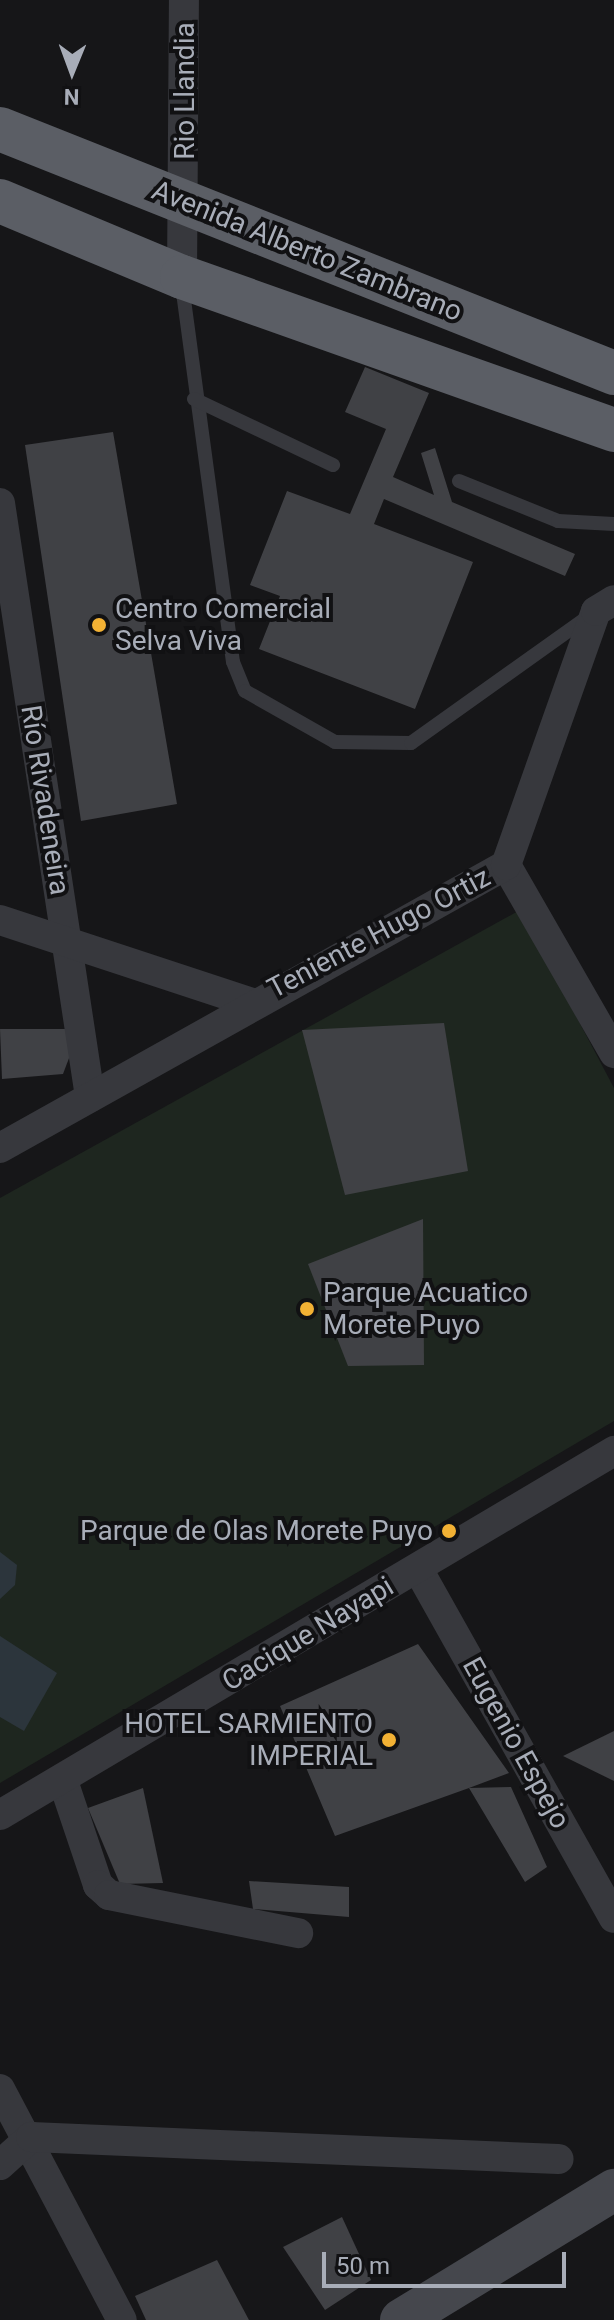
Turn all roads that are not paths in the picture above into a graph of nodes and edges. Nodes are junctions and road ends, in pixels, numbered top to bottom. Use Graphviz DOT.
graph roads {
  1 [pos="184,0"];
  2 [pos="0,129"];
  3 [pos="0,201"];
  4 [pos="185,203"];
  5 [pos="182,277"];
  6 [pos="614,373"];
  7 [pos="194,399"];
  8 [pos="614,430"];
  9 [pos="333,465"];
  10 [pos="459,481"];
  11 [pos="0,503"];
  12 [pos="614,524"];
  13 [pos="605,605"];
  14 [pos="506,865"];
  15 [pos="0,920"];
  16 [pos="66,944"];
  17 [pos="250,1002"];
  18 [pos="614,1053"];
  19 [pos="90,1097"];
  20 [pos="0,1148"];
  21 [pos="614,1451"];
  22 [pos="418,1569"];
  23 [pos="63,1781"];
  24 [pos="0,1815"];
  25 [pos="614,1918"];
  26 [pos="298,1933"];
  27 [pos="0,2089"];
  28 [pos="31,2137"];
  29 [pos="559,2159"];
  30 [pos="0,2165"];
  31 [pos="614,2190"];
  32 [pos="122,2320"];
  33 [pos="401,2320"];
  1 -- 4 [label="street, Rio Llandia"];
  2 -- 4 [label="highway, Avenida Alberto Zambrano"];
  3 -- 5 [label="highway"];
  4 -- 5 [label="street, Rio Llandia"];
  4 -- 6 [label="highway, Avenida Alberto Zambrano"];
  5 -- 7 [label="lane"];
  5 -- 8 [label="highway"];
  7 -- 9 [label="lane"];
  7 -- 13 [label="lane"];
  10 -- 12 [label="lane"];
  11 -- 16 [label="street, Río Rivadeneira"];
  13 -- 14 [label="street, Teniente Hugo Ortiz"];
  14 -- 17 [label="street, Teniente Hugo Ortiz"];
  14 -- 18 [label="street"];
  15 -- 16 [label="street"];
  16 -- 17 [label="street"];
  16 -- 19 [label="street, Río Rivadeneira"];
  17 -- 19 [label="street, Teniente Hugo Ortiz"];
  19 -- 20 [label="street, Teniente Hugo Ortiz"];
  21 -- 22 [label="street, Cacique Nayapi"];
  22 -- 23 [label="street, Cacique Nayapi"];
  22 -- 25 [label="street, Eugenio Espejo"];
  23 -- 24 [label="street, Cacique Nayapi"];
  23 -- 26 [label="street"];
  27 -- 28 [label="street"];
  28 -- 29 [label="street"];
  28 -- 30 [label="street"];
  28 -- 32 [label="street"];
  31 -- 33 [label="main road"];
}
